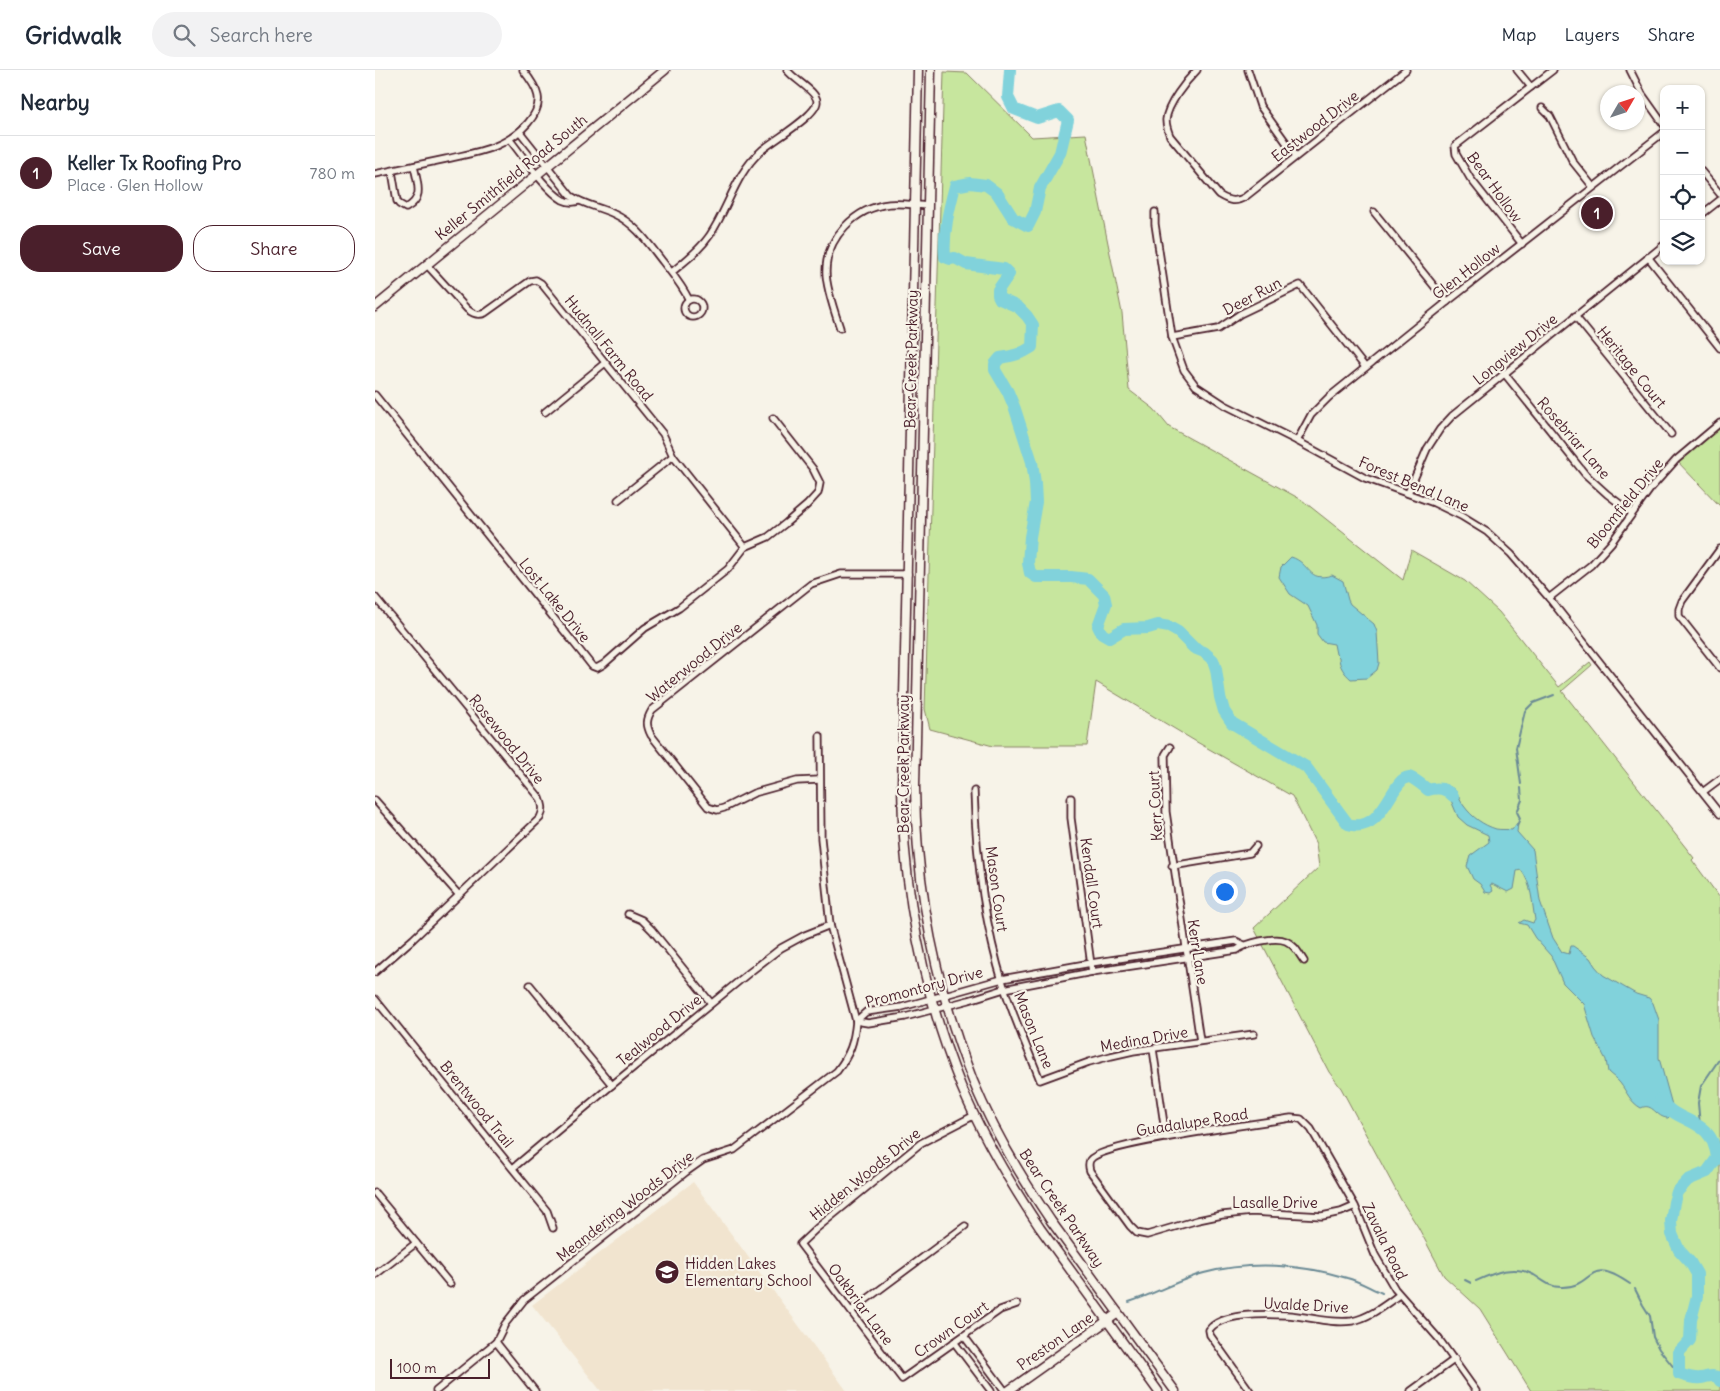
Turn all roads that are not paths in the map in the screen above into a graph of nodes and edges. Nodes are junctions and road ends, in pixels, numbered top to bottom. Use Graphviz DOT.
graph roads {
  1 [pos="523,70"];
  2 [pos="665,70"];
  3 [pos="787,70"];
  4 [pos="918,70"];
  5 [pos="931,70"];
  6 [pos="1197,70"];
  7 [pos="1248,70"];
  8 [pos="1406,70"];
  9 [pos="1517,70"];
  10 [pos="1553,70"];
  11 [pos="1630,70"];
  12 [pos="1531,87"];
  13 [pos="1542,108"];
  14 [pos="917,110"];
  15 [pos="930,111"];
  16 [pos="1660,119"];
  17 [pos="520,132"];
  18 [pos="1660,135"];
  19 [pos="510,140"];
  20 [pos="1296,156"];
  21 [pos="414,166"];
  22 [pos="548,166"];
  23 [pos="392,170"];
  24 [pos="375,174"];
  25 [pos="537,174"];
  26 [pos="1704,175"];
  27 [pos="1593,187"];
  28 [pos="1720,194"];
  29 [pos="1720,200"];
  30 [pos="579,201"];
  31 [pos="915,205"];
  32 [pos="927,206"];
  33 [pos="1155,212"];
  34 [pos="1374,212"];
  35 [pos="1705,212"];
  36 [pos="1521,244"];
  37 [pos="1660,248"];
  38 [pos="1648,257"];
  39 [pos="425,264"];
  40 [pos="672,272"];
  41 [pos="689,300"];
  42 [pos="1447,302"];
  43 [pos="375,307"];
  44 [pos="1575,316"];
  45 [pos="840,328"];
  46 [pos="1172,337"];
  47 [pos="1720,348"];
  48 [pos="605,363"];
  49 [pos="1365,367"];
  50 [pos="1504,373"];
  51 [pos="375,396"];
  52 [pos="545,412"];
  53 [pos="773,418"];
  54 [pos="1720,423"];
  55 [pos="1671,434"];
  56 [pos="1297,441"];
  57 [pos="673,456"];
  58 [pos="1408,493"];
  59 [pos="618,500"];
  60 [pos="1632,513"];
  61 [pos="745,547"];
  62 [pos="1720,549"];
  63 [pos="908,574"];
  64 [pos="375,597"];
  65 [pos="1549,598"];
  66 [pos="1720,668"];
  67 [pos="820,736"];
  68 [pos="1171,747"];
  69 [pos="1720,779"];
  70 [pos="819,780"];
  71 [pos="974,791"];
  72 [pos="1704,792"];
  73 [pos="1071,798"];
  74 [pos="375,800"];
  75 [pos="1720,814"];
  76 [pos="1256,846"];
  77 [pos="1173,866"];
  78 [pos="458,894"];
  79 [pos="628,914"];
  80 [pos="830,925"];
  81 [pos="1244,945"];
  82 [pos="1186,949"];
  83 [pos="1188,958"];
  84 [pos="1304,962"];
  85 [pos="1091,963"];
  86 [pos="375,972"];
  87 [pos="1092,972"];
  88 [pos="1002,980"];
  89 [pos="530,985"];
  90 [pos="973,987"];
  91 [pos="1004,989"];
  92 [pos="945,994"];
  93 [pos="932,998"];
  94 [pos="976,998"];
  95 [pos="375,999"];
  96 [pos="711,1003"];
  97 [pos="948,1005"];
  98 [pos="902,1006"];
  99 [pos="935,1009"];
  100 [pos="905,1017"];
  101 [pos="856,1021"];
  102 [pos="1254,1034"];
  103 [pos="1200,1041"];
  104 [pos="1153,1049"];
  105 [pos="1040,1080"];
  106 [pos="612,1085"];
  107 [pos="975,1115"];
  108 [pos="1301,1119"];
  109 [pos="1166,1138"];
  110 [pos="513,1168"];
  111 [pos="375,1193"];
  112 [pos="1355,1206"];
  113 [pos="965,1226"];
  114 [pos="553,1228"];
  115 [pos="1137,1233"];
  116 [pos="416,1243"];
  117 [pos="800,1244"];
  118 [pos="375,1275"];
  119 [pos="450,1284"];
  120 [pos="1399,1295"];
  121 [pos="1017,1304"];
  122 [pos="851,1311"];
  123 [pos="1118,1312"];
  124 [pos="1108,1320"];
  125 [pos="964,1336"];
  126 [pos="496,1342"];
  127 [pos="954,1342"];
  128 [pos="1455,1360"];
  129 [pos="902,1379"];
  130 [pos="436,1391"];
  131 [pos="535,1391"];
  132 [pos="991,1391"];
  133 [pos="1007,1391"];
  134 [pos="1159,1391"];
  135 [pos="1175,1391"];
  136 [pos="1250,1391"];
  137 [pos="1411,1391"];
  138 [pos="1476,1391"];
  1 -- 17 [label="street"];
  2 -- 22 [label="main road, Keller Smithfield Road South"];
  3 -- 40 [label="street"];
  4 -- 14 [label="main road, Bear Creek Parkway"];
  5 -- 15 [label="main road, Bear Creek Parkway"];
  6 -- 20 [label="street, Eastwood Drive"];
  7 -- 20 [label="street"];
  8 -- 20 [label="street, Eastwood Drive"];
  9 -- 12 [label="street"];
  10 -- 12 [label="street, Bear Hollow"];
  11 -- 16 [label="street"];
  12 -- 36 [label="street, Bear Hollow"];
  13 -- 27 [label="street"];
  14 -- 15 [label="main road"];
  14 -- 31 [label="main road, Bear Creek Parkway"];
  15 -- 32 [label="main road, Bear Creek Parkway"];
  17 -- 19 [label="street"];
  17 -- 22 [label="street"];
  18 -- 27 [label="street, Glen Hollow"];
  19 -- 21 [label="street"];
  19 -- 25 [label="street"];
  21 -- 23 [label="street"];
  21 -- 23 [label="street"];
  22 -- 25 [label="main road, Keller Smithfield Road South"];
  22 -- 30 [label="street"];
  23 -- 24 [label="street"];
  25 -- 30 [label="street"];
  25 -- 39 [label="main road, Keller Smithfield Road South"];
  26 -- 28 [label="street"];
  27 -- 36 [label="street, Glen Hollow"];
  29 -- 35 [label="street"];
  30 -- 40 [label="street"];
  31 -- 32 [label="street"];
  31 -- 45 [label="street"];
  31 -- 63 [label="main road, Bear Creek Parkway"];
  32 -- 92 [label="main road, Bear Creek Parkway"];
  33 -- 46 [label="street, Forest Bend Lane"];
  34 -- 42 [label="street"];
  36 -- 42 [label="street, Glen Hollow"];
  37 -- 38 [label="street, Longview Drive"];
  38 -- 44 [label="street, Longview Drive"];
  38 -- 47 [label="street"];
  39 -- 43 [label="main road, Keller Smithfield Road South"];
  39 -- 48 [label="street, Hudnall Farm Road"];
  40 -- 41 [label="street"];
  42 -- 49 [label="street, Glen Hollow"];
  44 -- 50 [label="street, Longview Drive"];
  44 -- 55 [label="street, Heritage Court"];
  46 -- 49 [label="street, Deer Run"];
  46 -- 56 [label="street, Forest Bend Lane"];
  48 -- 52 [label="street"];
  48 -- 57 [label="street, Hudnall Farm Road"];
  49 -- 56 [label="street, Glen Hollow"];
  50 -- 58 [label="street, Longview Drive"];
  50 -- 60 [label="street, Rosebriar Lane"];
  51 -- 61 [label="street, Lost Lake Drive"];
  53 -- 61 [label="street"];
  54 -- 60 [label="street, Bloomfield Drive"];
  56 -- 58 [label="street, Forest Bend Lane"];
  57 -- 59 [label="street"];
  57 -- 61 [label="street, Hudnall Farm Road"];
  58 -- 65 [label="street, Forest Bend Lane"];
  60 -- 65 [label="street, Bloomfield Drive"];
  62 -- 66 [label="street"];
  63 -- 70 [label="street, Waterwood Drive"];
  63 -- 93 [label="main road, Bear Creek Parkway"];
  64 -- 78 [label="street, Rosewood Drive"];
  65 -- 72 [label="street, Forest Bend Lane"];
  67 -- 70 [label="street, Meandering Woods Drive"];
  68 -- 77 [label="street, Kerr Court"];
  69 -- 72 [label="street"];
  70 -- 80 [label="street, Meandering Woods Drive"];
  71 -- 88 [label="street, Mason Court"];
  72 -- 75 [label="street, Forest Bend Lane"];
  73 -- 85 [label="street, Kendall Court"];
  74 -- 78 [label="street"];
  76 -- 77 [label="street"];
  77 -- 82 [label="street, Kerr Lane"];
  78 -- 86 [label="street, Rosewood Drive"];
  79 -- 96 [label="street"];
  80 -- 96 [label="street, Tealwood Drive"];
  80 -- 101 [label="street, Meandering Woods Drive"];
  81 -- 82 [label="street, Promontory Drive"];
  81 -- 83 [label="street, Promontory Drive"];
  81 -- 84 [label="street, Promontory Drive"];
  82 -- 83 [label="street, Kerr Lane"];
  82 -- 85 [label="street, Promontory Drive"];
  83 -- 87 [label="street, Promontory Drive"];
  83 -- 103 [label="street, Kerr Lane"];
  85 -- 87 [label="street, Kendall Court"];
  85 -- 88 [label="street, Promontory Drive"];
  87 -- 91 [label="street, Promontory Drive"];
  88 -- 90 [label="street, Promontory Drive"];
  88 -- 91 [label="street, Mason Court"];
  89 -- 106 [label="street"];
  90 -- 92 [label="street, Promontory Drive"];
  90 -- 94 [label="street"];
  91 -- 94 [label="street, Promontory Drive"];
  91 -- 105 [label="street, Mason Lane"];
  92 -- 93 [label="street, Promontory Drive"];
  92 -- 97 [label="main road, Bear Creek Parkway"];
  93 -- 98 [label="street, Promontory Drive"];
  93 -- 99 [label="main road, Bear Creek Parkway"];
  94 -- 97 [label="street, Promontory Drive"];
  95 -- 110 [label="street, Brentwood Trail"];
  96 -- 106 [label="street, Tealwood Drive"];
  97 -- 99 [label="street, Promontory Drive"];
  97 -- 123 [label="main road, Bear Creek Parkway"];
  98 -- 100 [label="street"];
  98 -- 101 [label="street, Promontory Drive"];
  99 -- 100 [label="street, Promontory Drive"];
  99 -- 107 [label="main road, Bear Creek Parkway"];
  100 -- 101 [label="street, Promontory Drive"];
  101 -- 126 [label="street, Meandering Woods Drive"];
  102 -- 103 [label="street, Medina Drive"];
  103 -- 104 [label="street, Medina Drive"];
  104 -- 105 [label="street, Medina Drive"];
  104 -- 109 [label="street"];
  106 -- 110 [label="street, Tealwood Drive"];
  107 -- 117 [label="street, Hidden Woods Drive"];
  107 -- 124 [label="main road, Bear Creek Parkway"];
  108 -- 109 [label="street, Guadalupe Road"];
  108 -- 112 [label="street, Zavala Road"];
  109 -- 115 [label="street, Guadalupe Road"];
  110 -- 114 [label="street, Brentwood Trail"];
  111 -- 116 [label="street"];
  112 -- 115 [label="street, Lasalle Drive"];
  112 -- 120 [label="street, Zavala Road"];
  113 -- 122 [label="street"];
  116 -- 118 [label="street"];
  116 -- 119 [label="street"];
  117 -- 122 [label="street, Oakbriar Lane"];
  120 -- 128 [label="street, Zavala Road"];
  120 -- 136 [label="street, Uvalde Drive"];
  121 -- 125 [label="street, Crown Court"];
  122 -- 129 [label="street, Oakbriar Lane"];
  123 -- 124 [label="main road, Preston Lane"];
  123 -- 135 [label="main road, Bear Creek Parkway"];
  124 -- 133 [label="main road, Preston Lane"];
  124 -- 134 [label="main road, Bear Creek Parkway"];
  125 -- 127 [label="street, Crown Court"];
  125 -- 133 [label="street"];
  126 -- 130 [label="street, Meandering Woods Drive"];
  126 -- 131 [label="street"];
  127 -- 129 [label="street, Crown Court"];
  127 -- 132 [label="street"];
  128 -- 137 [label="street"];
  128 -- 138 [label="street, Zavala Road"];
}
